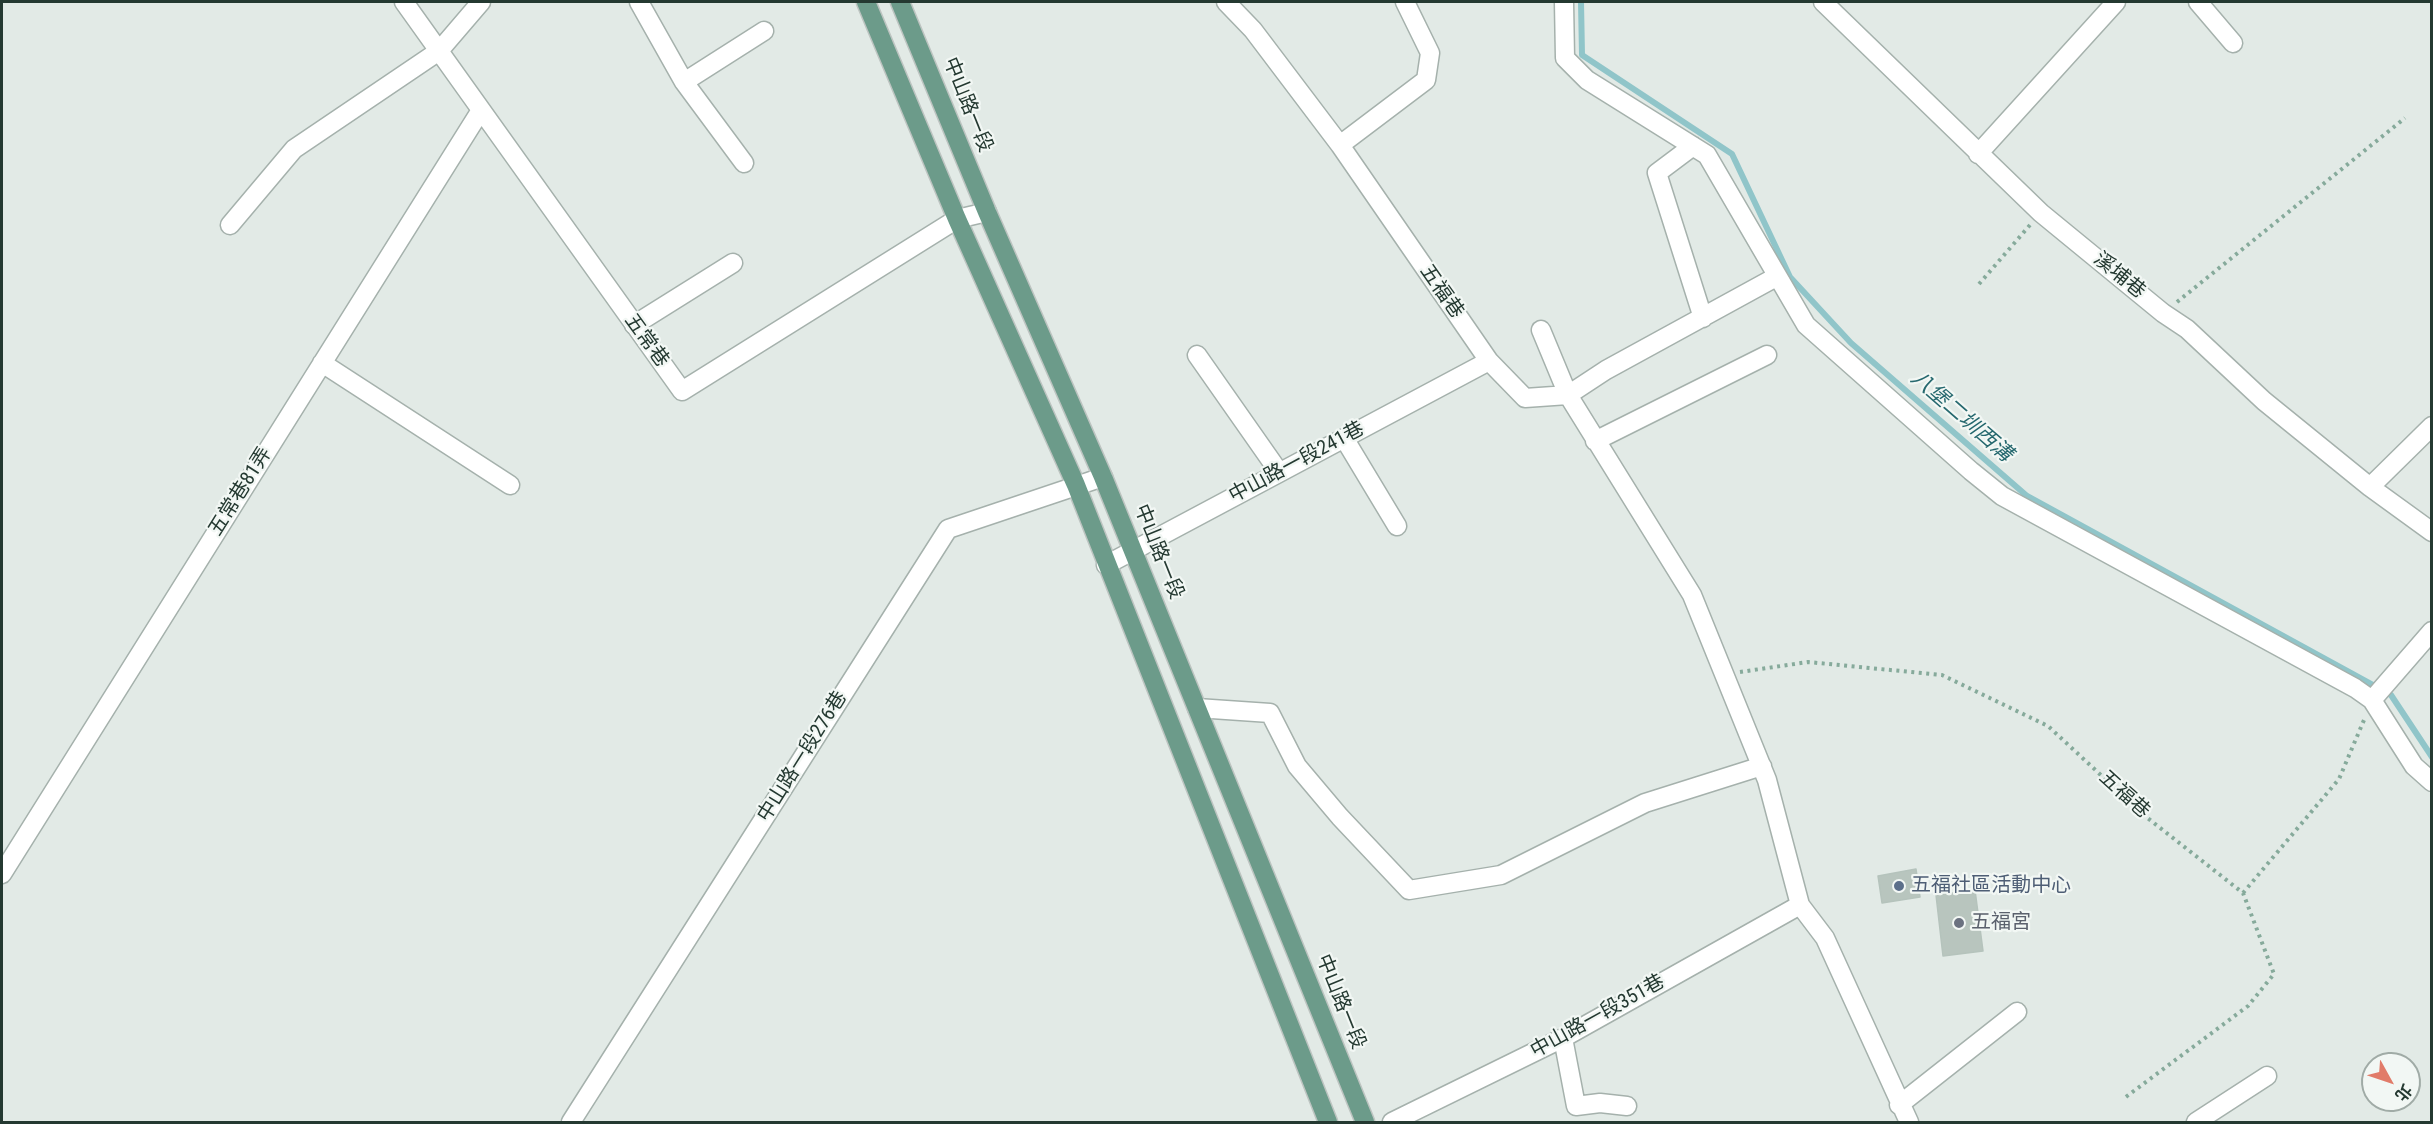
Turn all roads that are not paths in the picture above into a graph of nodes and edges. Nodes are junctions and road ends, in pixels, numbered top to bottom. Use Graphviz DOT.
graph roads {
  1 [pos="404,2"];
  2 [pos="481,2"];
  3 [pos="639,2"];
  4 [pos="866,2"];
  5 [pos="900,2"];
  6 [pos="1226,2"];
  7 [pos="1406,2"];
  8 [pos="1564,2"];
  9 [pos="1823,2"];
  10 [pos="2116,2"];
  11 [pos="2198,2"];
  12 [pos="764,31"];
  13 [pos="2233,43"];
  14 [pos="439,51"];
  15 [pos="684,82"];
  16 [pos="481,110"];
  17 [pos="1340,145"];
  18 [pos="1693,146"];
  19 [pos="1978,154"];
  20 [pos="744,164"];
  21 [pos="987,212"];
  22 [pos="957,219"];
  23 [pos="230,225"];
  24 [pos="733,263"];
  25 [pos="1776,277"];
  26 [pos="1703,318"];
  27 [pos="634,325"];
  28 [pos="1542,330"];
  29 [pos="1197,355"];
  30 [pos="1767,355"];
  31 [pos="1489,361"];
  32 [pos="322,363"];
  33 [pos="1568,395"];
  34 [pos="2432,426"];
  35 [pos="1344,438"];
  36 [pos="1595,441"];
  37 [pos="1279,472"];
  38 [pos="1103,477"];
  39 [pos="1076,485"];
  40 [pos="510,486"];
  41 [pos="2370,487"];
  42 [pos="1397,526"];
  43 [pos="2432,532"];
  44 [pos="1133,551"];
  45 [pos="1106,566"];
  46 [pos="2432,631"];
  47 [pos="2372,700"];
  48 [pos="1197,708"];
  49 [pos="1762,766"];
  50 [pos="2432,782"];
  51 [pos="2,874"];
  52 [pos="1800,905"];
  53 [pos="2017,1012"];
  54 [pos="1563,1038"];
  55 [pos="2267,1076"];
  56 [pos="1899,1105"];
  57 [pos="1627,1106"];
  58 [pos="571,1122"];
  59 [pos="1328,1122"];
  60 [pos="1365,1122"];
  61 [pos="1392,1122"];
  62 [pos="1909,1122"];
  63 [pos="2196,1122"];
  1 -- 14 [label="street, 五常巷"];
  2 -- 14 [label="street"];
  3 -- 15 [label="street"];
  4 -- 22 [label="main road"];
  5 -- 21 [label="main road, 中山路一段"];
  6 -- 17 [label="street, 五福巷"];
  7 -- 17 [label="street"];
  8 -- 18 [label="street"];
  9 -- 19 [label="street, 溪埔巷"];
  10 -- 19 [label="street"];
  11 -- 13 [label="street"];
  12 -- 15 [label="street"];
  14 -- 16 [label="street, 五常巷"];
  14 -- 23 [label="street"];
  15 -- 20 [label="street"];
  16 -- 27 [label="street, 五常巷"];
  16 -- 32 [label="street, 五常巷81弄"];
  17 -- 31 [label="street, 五福巷"];
  18 -- 25 [label="street"];
  18 -- 26 [label="street"];
  19 -- 41 [label="street, 溪埔巷"];
  21 -- 22 [label="street, 五常巷"];
  21 -- 38 [label="main road, 中山路一段"];
  22 -- 27 [label="street, 五常巷"];
  22 -- 39 [label="main road"];
  24 -- 27 [label="street"];
  25 -- 26 [label="street, 五福巷"];
  25 -- 47 [label="street"];
  26 -- 33 [label="street, 五福巷"];
  28 -- 33 [label="street"];
  29 -- 37 [label="street"];
  30 -- 36 [label="street"];
  31 -- 33 [label="street, 五福巷"];
  31 -- 35 [label="street, 中山路一段241巷"];
  32 -- 40 [label="street"];
  32 -- 51 [label="street, 五常巷81弄"];
  33 -- 36 [label="street"];
  34 -- 41 [label="street"];
  35 -- 37 [label="street, 中山路一段241巷"];
  35 -- 42 [label="street"];
  36 -- 49 [label="street"];
  37 -- 44 [label="street, 中山路一段241巷"];
  38 -- 39 [label="street, 中山路一段276巷"];
  38 -- 44 [label="main road, 中山路一段"];
  39 -- 45 [label="main road"];
  39 -- 58 [label="street, 中山路一段276巷"];
  41 -- 43 [label="street, 溪埔巷"];
  44 -- 45 [label="street, 中山路一段241巷"];
  44 -- 48 [label="main road, 中山路一段"];
  45 -- 59 [label="main road"];
  46 -- 47 [label="street"];
  47 -- 50 [label="street"];
  48 -- 49 [label="street"];
  48 -- 60 [label="main road, 中山路一段"];
  49 -- 52 [label="street"];
  52 -- 54 [label="street, 中山路一段351巷"];
  52 -- 56 [label="street"];
  53 -- 56 [label="street"];
  54 -- 57 [label="street"];
  54 -- 61 [label="street, 中山路一段351巷"];
  55 -- 63 [label="street"];
  56 -- 62 [label="street"];
}
